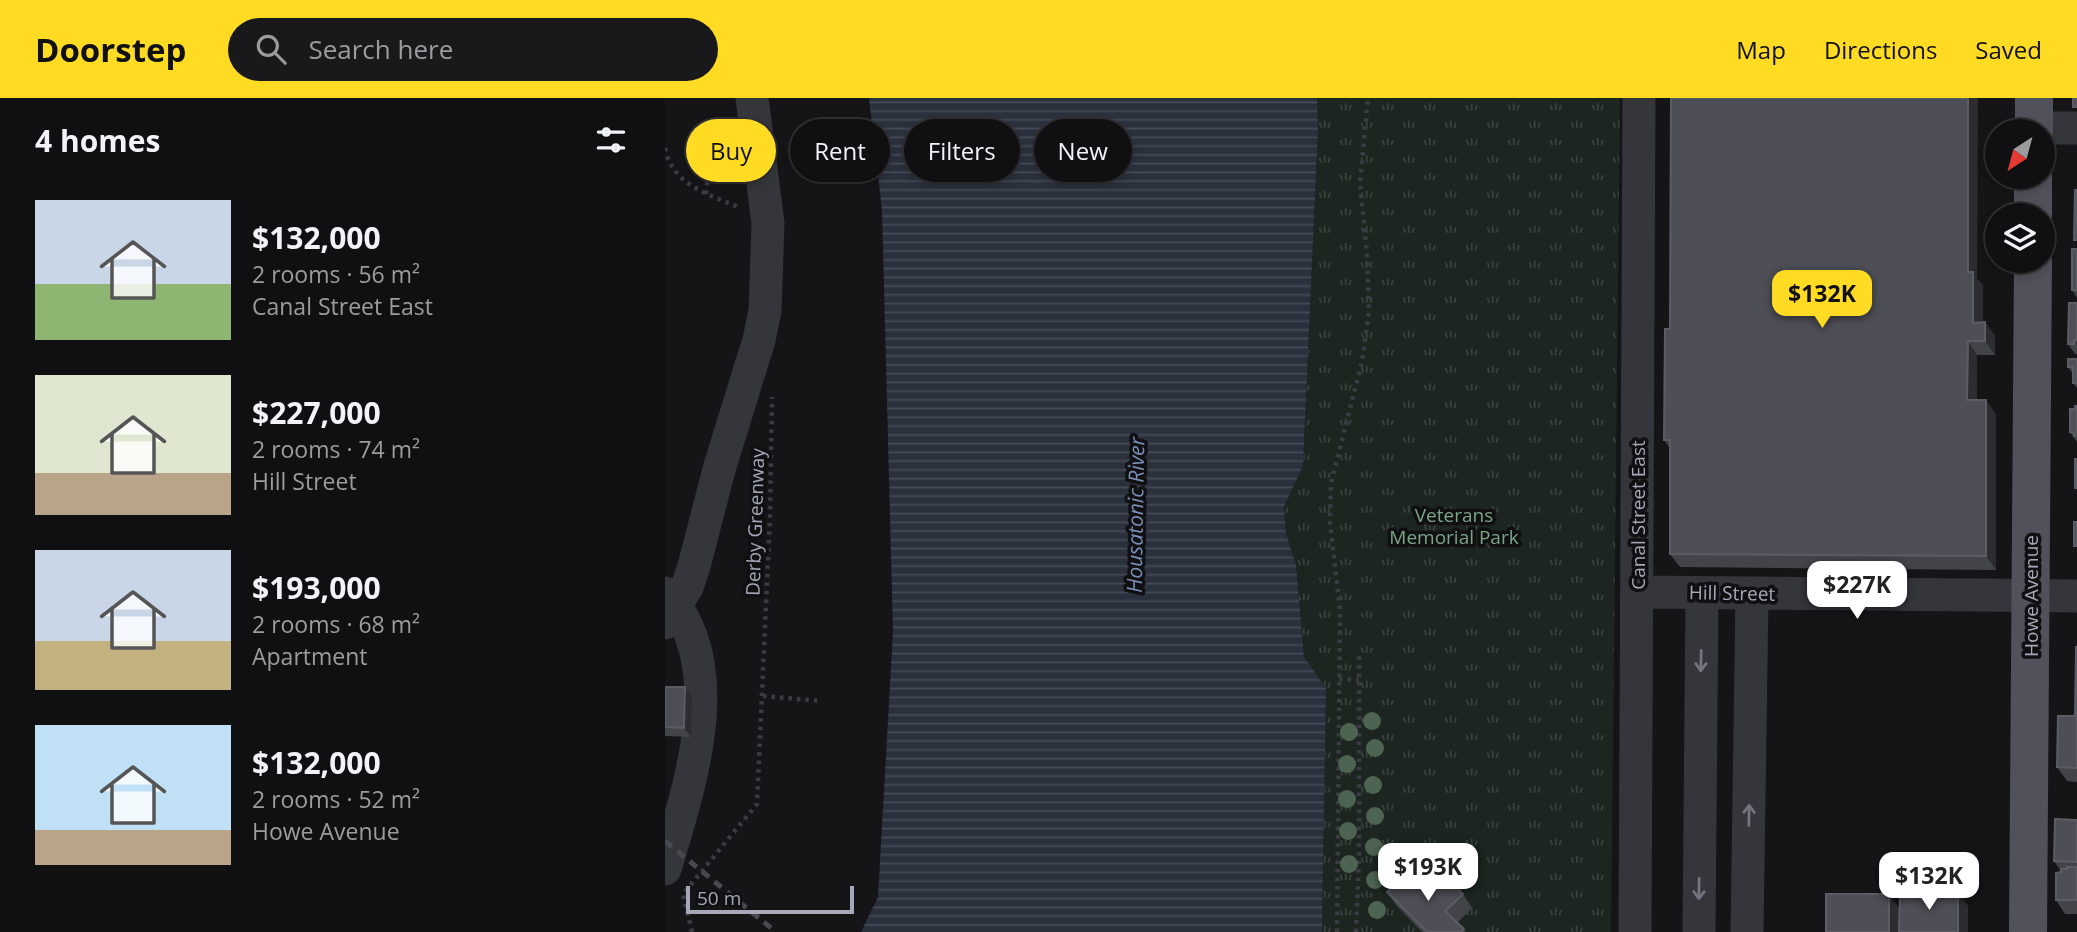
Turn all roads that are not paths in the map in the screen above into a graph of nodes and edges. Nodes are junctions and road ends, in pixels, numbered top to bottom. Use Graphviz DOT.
graph roads {
  1 [pos="752,98"];
  2 [pos="1639,98"];
  3 [pos="2055,123"];
  4 [pos="2077,128"];
  5 [pos="2033,273"];
  6 [pos="1638,592"];
  7 [pos="1702,593"];
  8 [pos="1752,594"];
  9 [pos="2031,595"];
  10 [pos="2077,596"];
  11 [pos="669,607"];
  12 [pos="665,869"];
  13 [pos="1636,932"];
  14 [pos="1699,932"];
  15 [pos="1747,932"];
  16 [pos="2028,932"];
  1 -- 11 [label="street"];
  2 -- 6 [label="street, Canal Street East"];
  3 -- 4 [label="street"];
  5 -- 9 [label="main road, Howe Avenue"];
  6 -- 7 [label="street, Hill Street"];
  6 -- 13 [label="street, Canal Street East"];
  7 -- 8 [label="street, Hill Street"];
  7 -- 14 [label="street, one-way"];
  8 -- 9 [label="street, Hill Street"];
  15 -- 8 [label="street, one-way"];
  9 -- 10 [label="street, Hill Street"];
  9 -- 16 [label="main road, Howe Avenue"];
  11 -- 12 [label="street"];
}
